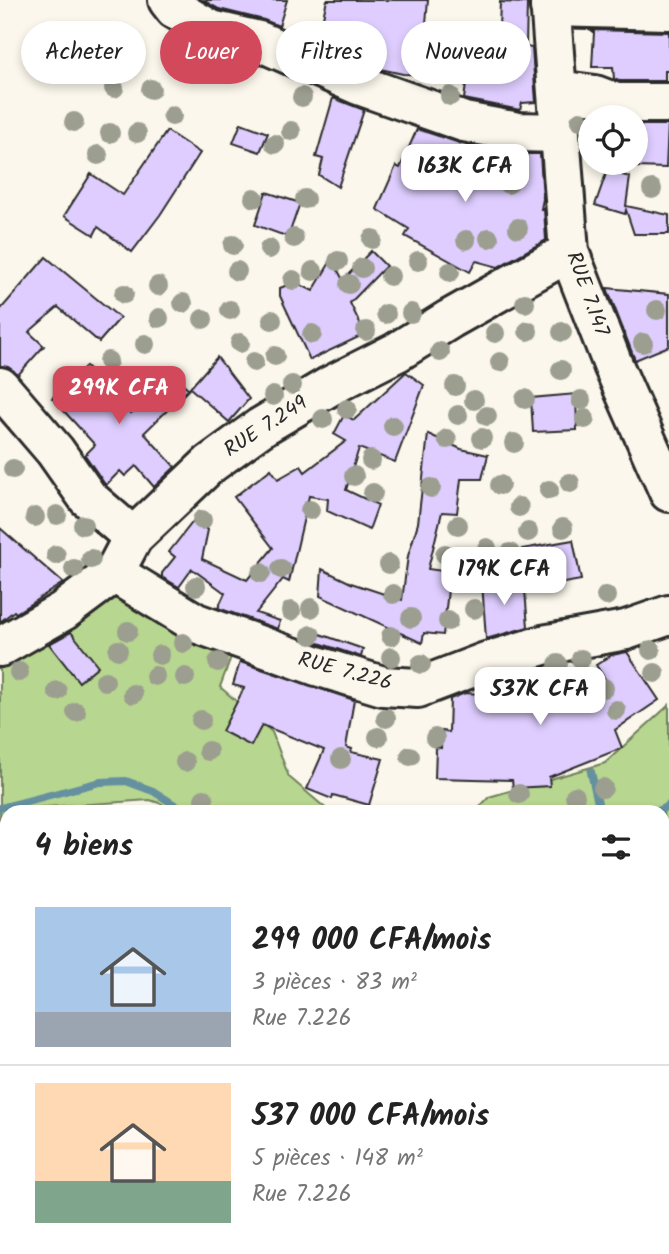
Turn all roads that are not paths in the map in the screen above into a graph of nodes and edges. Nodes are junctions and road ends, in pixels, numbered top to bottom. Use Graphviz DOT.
graph roads {
  1 [pos="168,0"];
  2 [pos="550,4"];
  3 [pos="669,10"];
  4 [pos="557,90"];
  5 [pos="669,103"];
  6 [pos="559,133"];
  7 [pos="569,252"];
  8 [pos="0,387"];
  9 [pos="659,437"];
  10 [pos="669,492"];
  11 [pos="133,537"];
  12 [pos="114,573"];
  13 [pos="669,615"];
  14 [pos="0,647"];
  1 -- 6 [label="street"];
  2 -- 3 [label="street"];
  2 -- 4 [label="street, RUE 7.147"];
  4 -- 5 [label="street"];
  4 -- 6 [label="street, RUE 7.147"];
  6 -- 7 [label="street, RUE 7.147"];
  7 -- 9 [label="street, RUE 7.147"];
  7 -- 11 [label="street, RUE 7.249"];
  8 -- 11 [label="street"];
  9 -- 10 [label="street, RUE 7.147"];
  11 -- 12 [label="street, RUE 7.249"];
  12 -- 13 [label="street, RUE 7.226"];
  12 -- 14 [label="street, RUE 7.249"];
}
